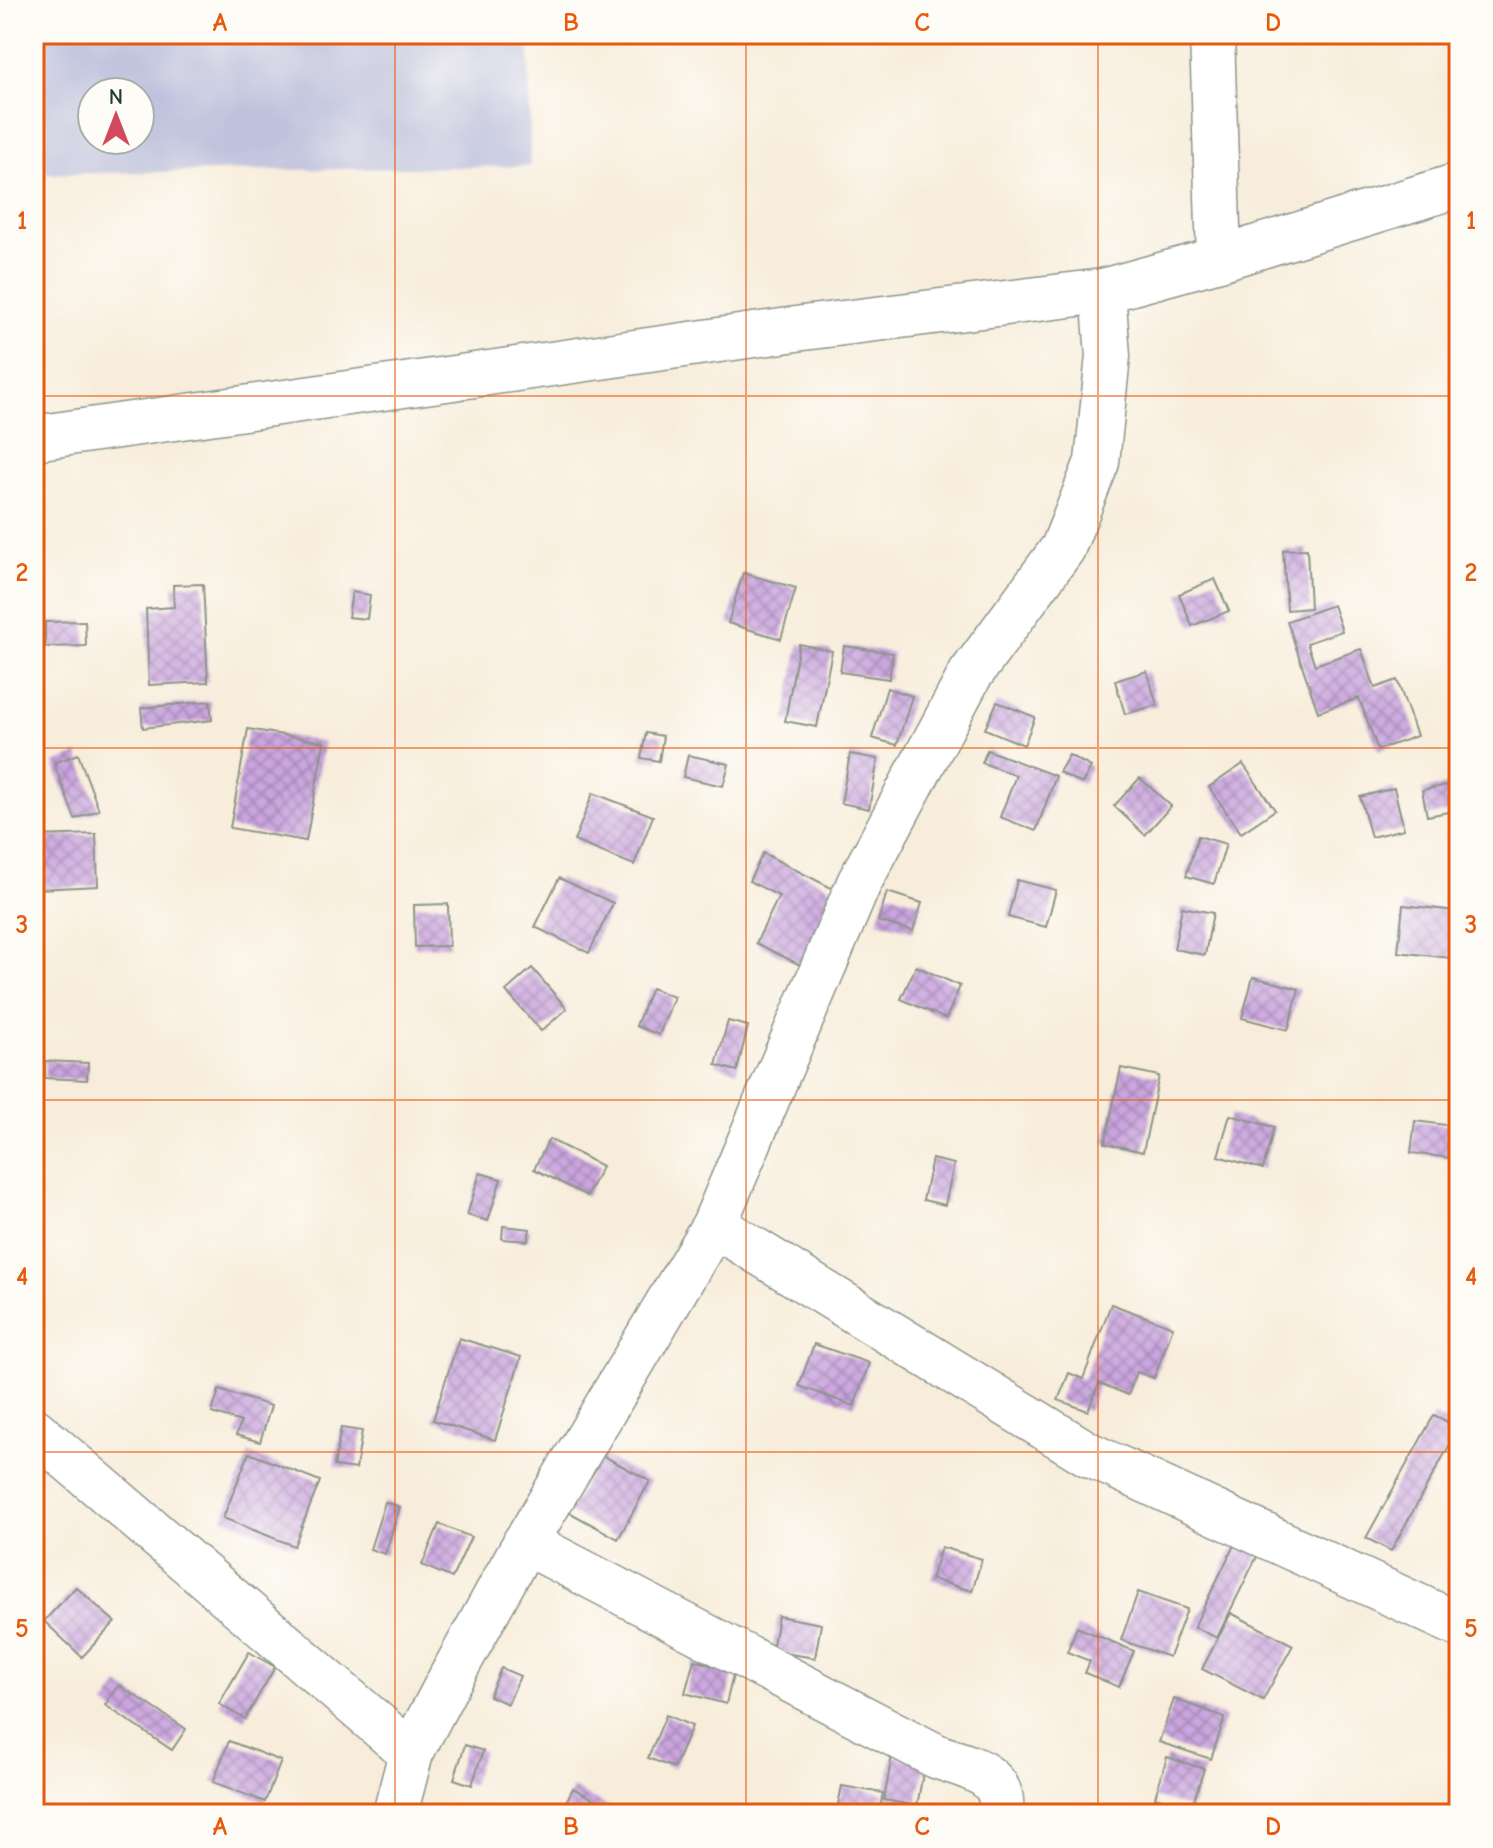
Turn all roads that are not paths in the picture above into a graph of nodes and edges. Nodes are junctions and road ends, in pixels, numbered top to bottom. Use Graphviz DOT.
graph roads {
  1 [pos="1212,34"];
  2 [pos="1459,185"];
  3 [pos="1219,259"];
  4 [pos="1103,291"];
  5 [pos="34,438"];
  6 [pos="714,1225"];
  7 [pos="35,1432"];
  8 [pos="525,1542"];
  9 [pos="1459,1604"];
  10 [pos="1416,1605"];
  11 [pos="1459,1625"];
  12 [pos="411,1753"];
  13 [pos="396,1814"];
  14 [pos="1001,1814"];
  1 -- 3 [label="street"];
  2 -- 3 [label="street"];
  3 -- 4 [label="street"];
  4 -- 5 [label="street"];
  4 -- 6 [label="street"];
  6 -- 8 [label="street"];
  6 -- 10 [label="street"];
  7 -- 12 [label="street"];
  8 -- 12 [label="street"];
  8 -- 14 [label="street"];
  9 -- 10 [label="street"];
  10 -- 11 [label="street"];
  12 -- 13 [label="street"];
}
